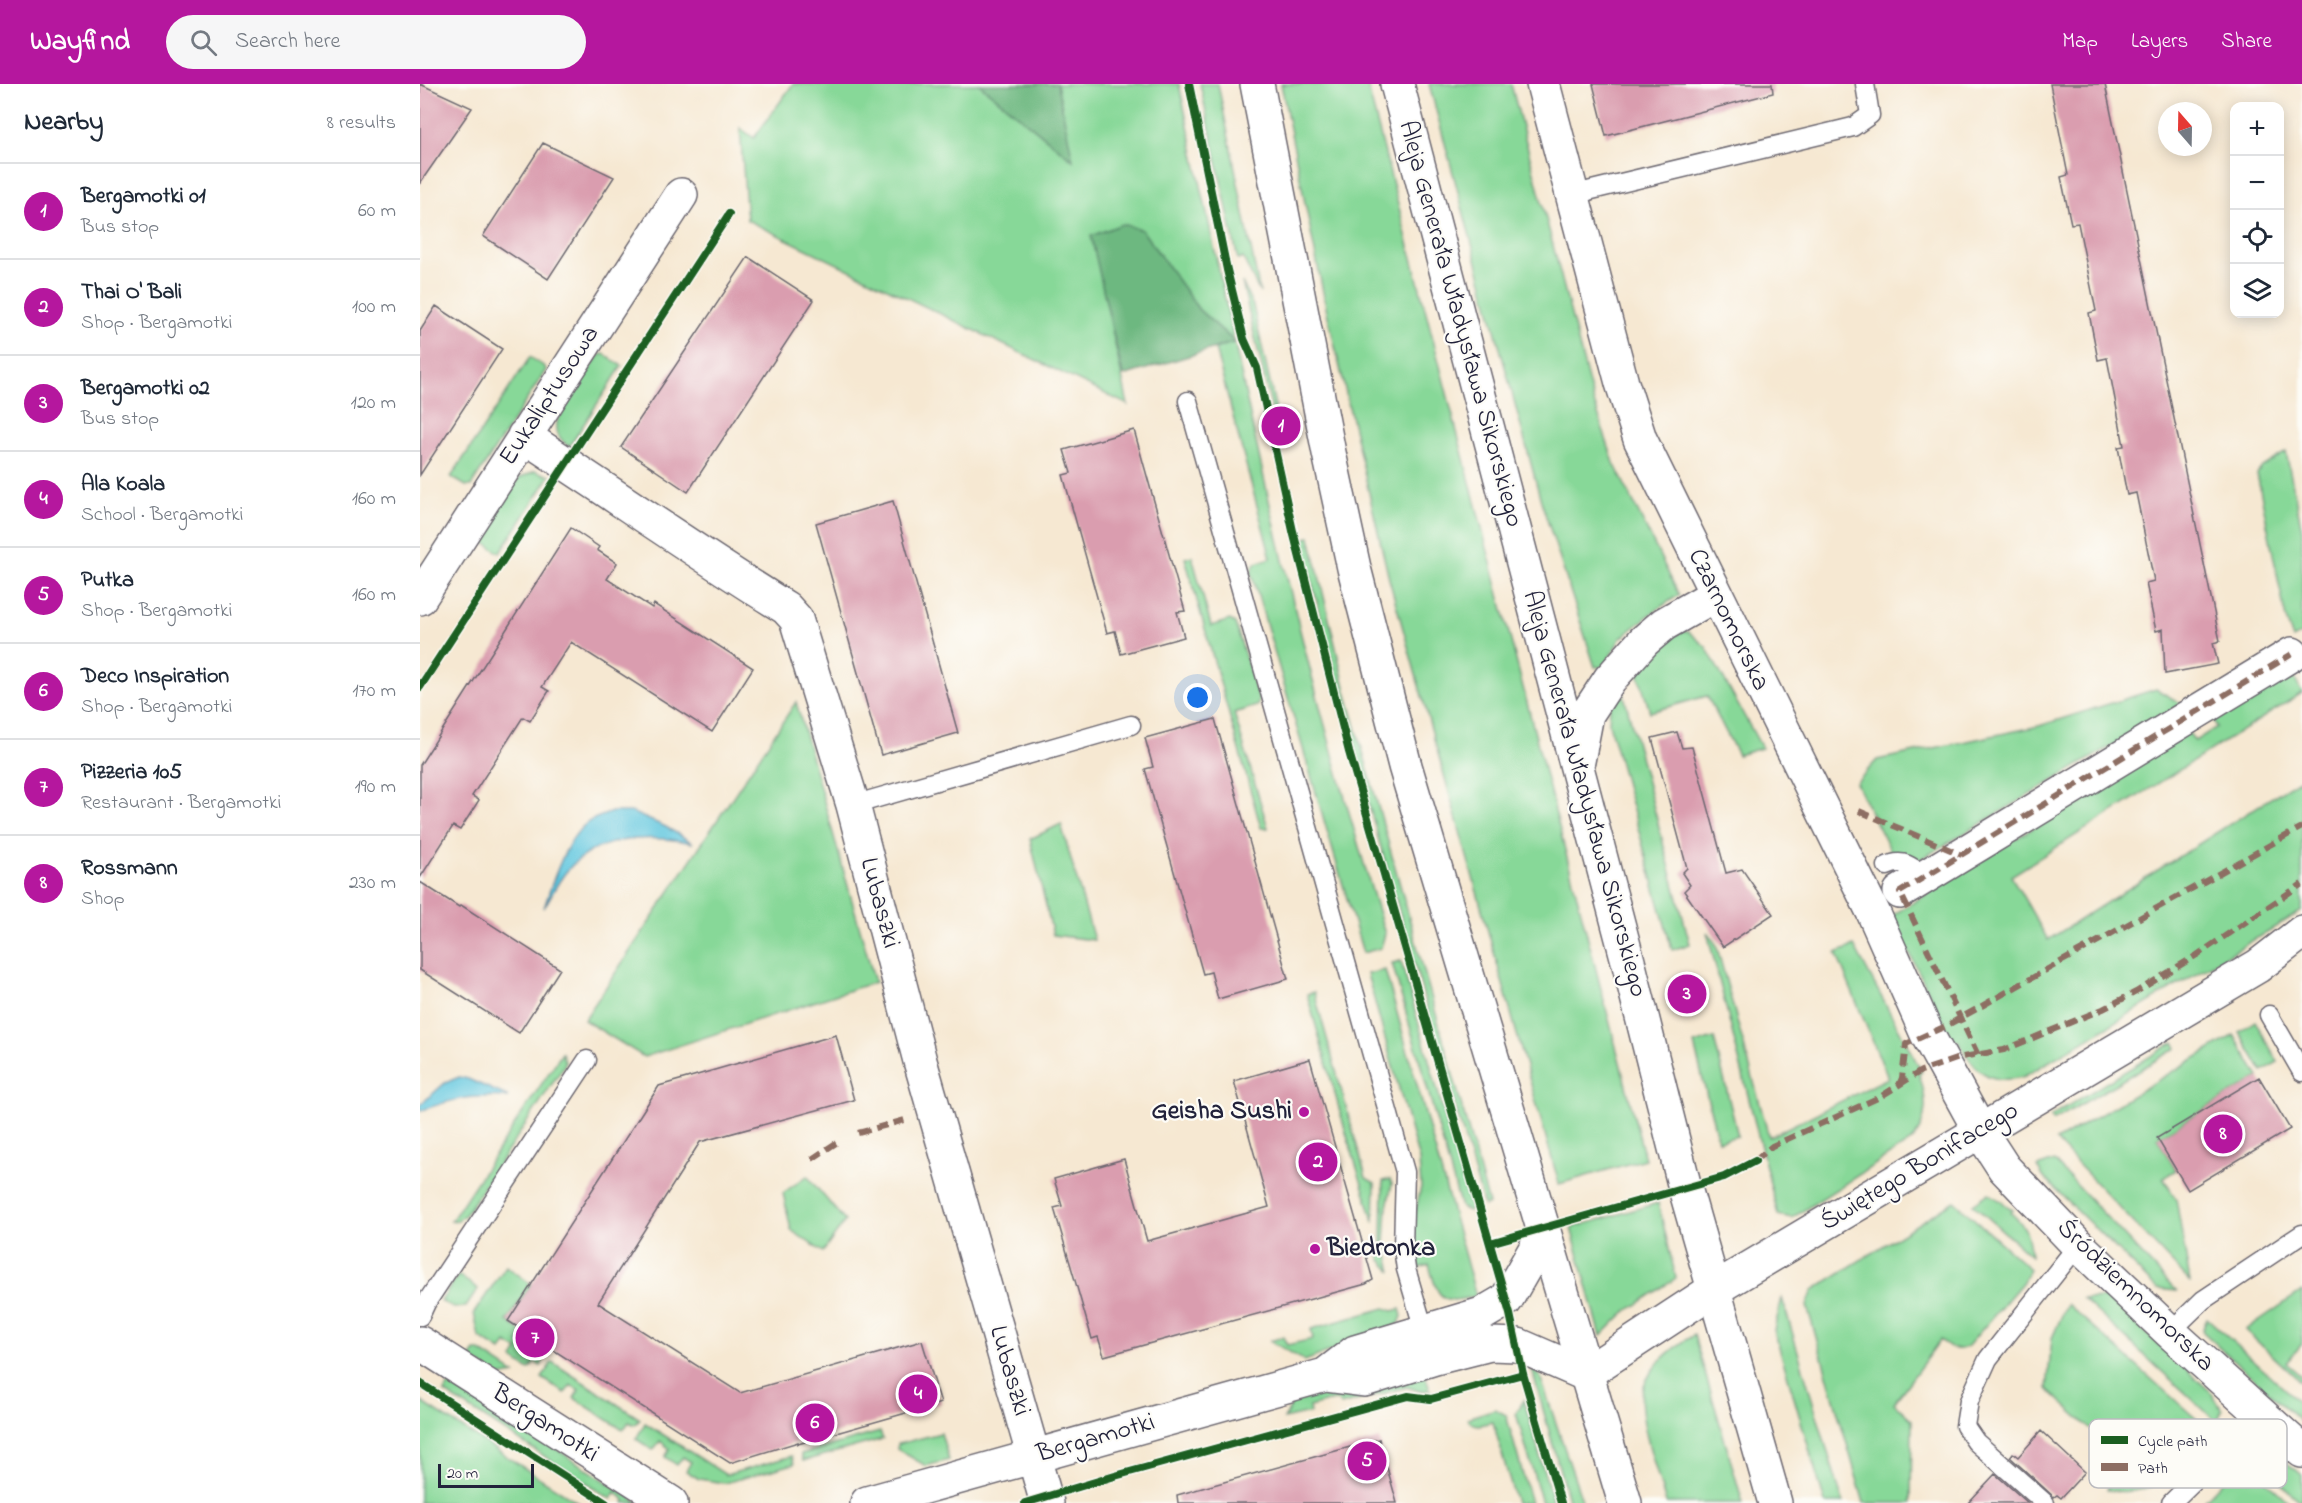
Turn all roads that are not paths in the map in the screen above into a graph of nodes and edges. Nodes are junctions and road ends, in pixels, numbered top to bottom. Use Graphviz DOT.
graph roads {
  1 [pos="1257,84"];
  2 [pos="1397,84"];
  3 [pos="1543,84"];
  4 [pos="1865,84"];
  5 [pos="681,195"];
  6 [pos="1571,195"];
  7 [pos="1188,401"];
  8 [pos="525,436"];
  9 [pos="1715,595"];
  10 [pos="420,598"];
  11 [pos="2292,654"];
  12 [pos="1131,725"];
  13 [pos="1577,769"];
  14 [pos="853,805"];
  15 [pos="1904,879"];
  16 [pos="1873,912"];
  17 [pos="2302,932"];
  18 [pos="2302,948"];
  19 [pos="2258,966"];
  20 [pos="2269,1015"];
  21 [pos="587,1060"];
  22 [pos="2302,1072"];
  23 [pos="1980,1131"];
  24 [pos="1544,1234"];
  25 [pos="2302,1234"];
  26 [pos="2078,1245"];
  27 [pos="1713,1290"];
  28 [pos="420,1316"];
  29 [pos="1424,1330"];
  30 [pos="2170,1332"];
  31 [pos="420,1343"];
  32 [pos="1585,1374"];
  33 [pos="1325,1375"];
  34 [pos="2262,1414"];
  35 [pos="2257,1419"];
  36 [pos="2267,1419"];
  37 [pos="2287,1437"];
  38 [pos="2302,1451"];
  39 [pos="1033,1456"];
  40 [pos="2186,1488"];
  41 [pos="671,1503"];
  42 [pos="867,1503"];
  43 [pos="1047,1503"];
  44 [pos="1626,1503"];
  45 [pos="1775,1503"];
  46 [pos="2045,1503"];
  47 [pos="2171,1503"];
  1 -- 24 [label="street"];
  2 -- 13 [label="street, Aleja Generała Władysława Sikorskiego"];
  3 -- 6 [label="street, Czarnomorska"];
  4 -- 6 [label="lane"];
  5 -- 8 [label="street, Eukaliptusowa"];
  6 -- 9 [label="street, Czarnomorska"];
  7 -- 29 [label="lane"];
  8 -- 10 [label="street, Eukaliptusowa"];
  8 -- 14 [label="street, Lubaszki"];
  9 -- 13 [label="street"];
  9 -- 16 [label="street, Czarnomorska"];
  11 -- 15 [label="street"];
  12 -- 14 [label="lane"];
  13 -- 27 [label="street, Aleja Generała Władysława Sikorskiego"];
  14 -- 39 [label="street, Lubaszki"];
  15 -- 16 [label="lane"];
  16 -- 23 [label="street, Czarnomorska"];
  17 -- 19 [label="street, Świętego Bonifacego"];
  18 -- 19 [label="street, Świętego Bonifacego"];
  19 -- 23 [label="street, Świętego Bonifacego"];
  20 -- 22 [label="lane"];
  21 -- 28 [label="lane"];
  23 -- 26 [label="street, Śródziemnomorska"];
  23 -- 27 [label="street, Świętego Bonifacego"];
  24 -- 29 [label="street, Bergamotki"];
  24 -- 32 [label="street"];
  25 -- 30 [label="lane"];
  26 -- 30 [label="street, Śródziemnomorska"];
  26 -- 46 [label="lane"];
  27 -- 32 [label="street, Świętego Bonifacego"];
  27 -- 45 [label="street, Aleja Generała Władysława Sikorskiego"];
  29 -- 33 [label="street, Bergamotki"];
  30 -- 34 [label="street, Śródziemnomorska"];
  31 -- 41 [label="street, Bergamotki"];
  32 -- 33 [label="street, Bergamotki"];
  32 -- 44 [label="street"];
  33 -- 39 [label="street, Bergamotki"];
  34 -- 35 [label="lane"];
  34 -- 36 [label="street, Śródziemnomorska"];
  37 -- 38 [label="street, Śródziemnomorska"];
  39 -- 42 [label="street, Bergamotki"];
  39 -- 43 [label="street, Lubaszki"];
  40 -- 47 [label="lane"];
}
